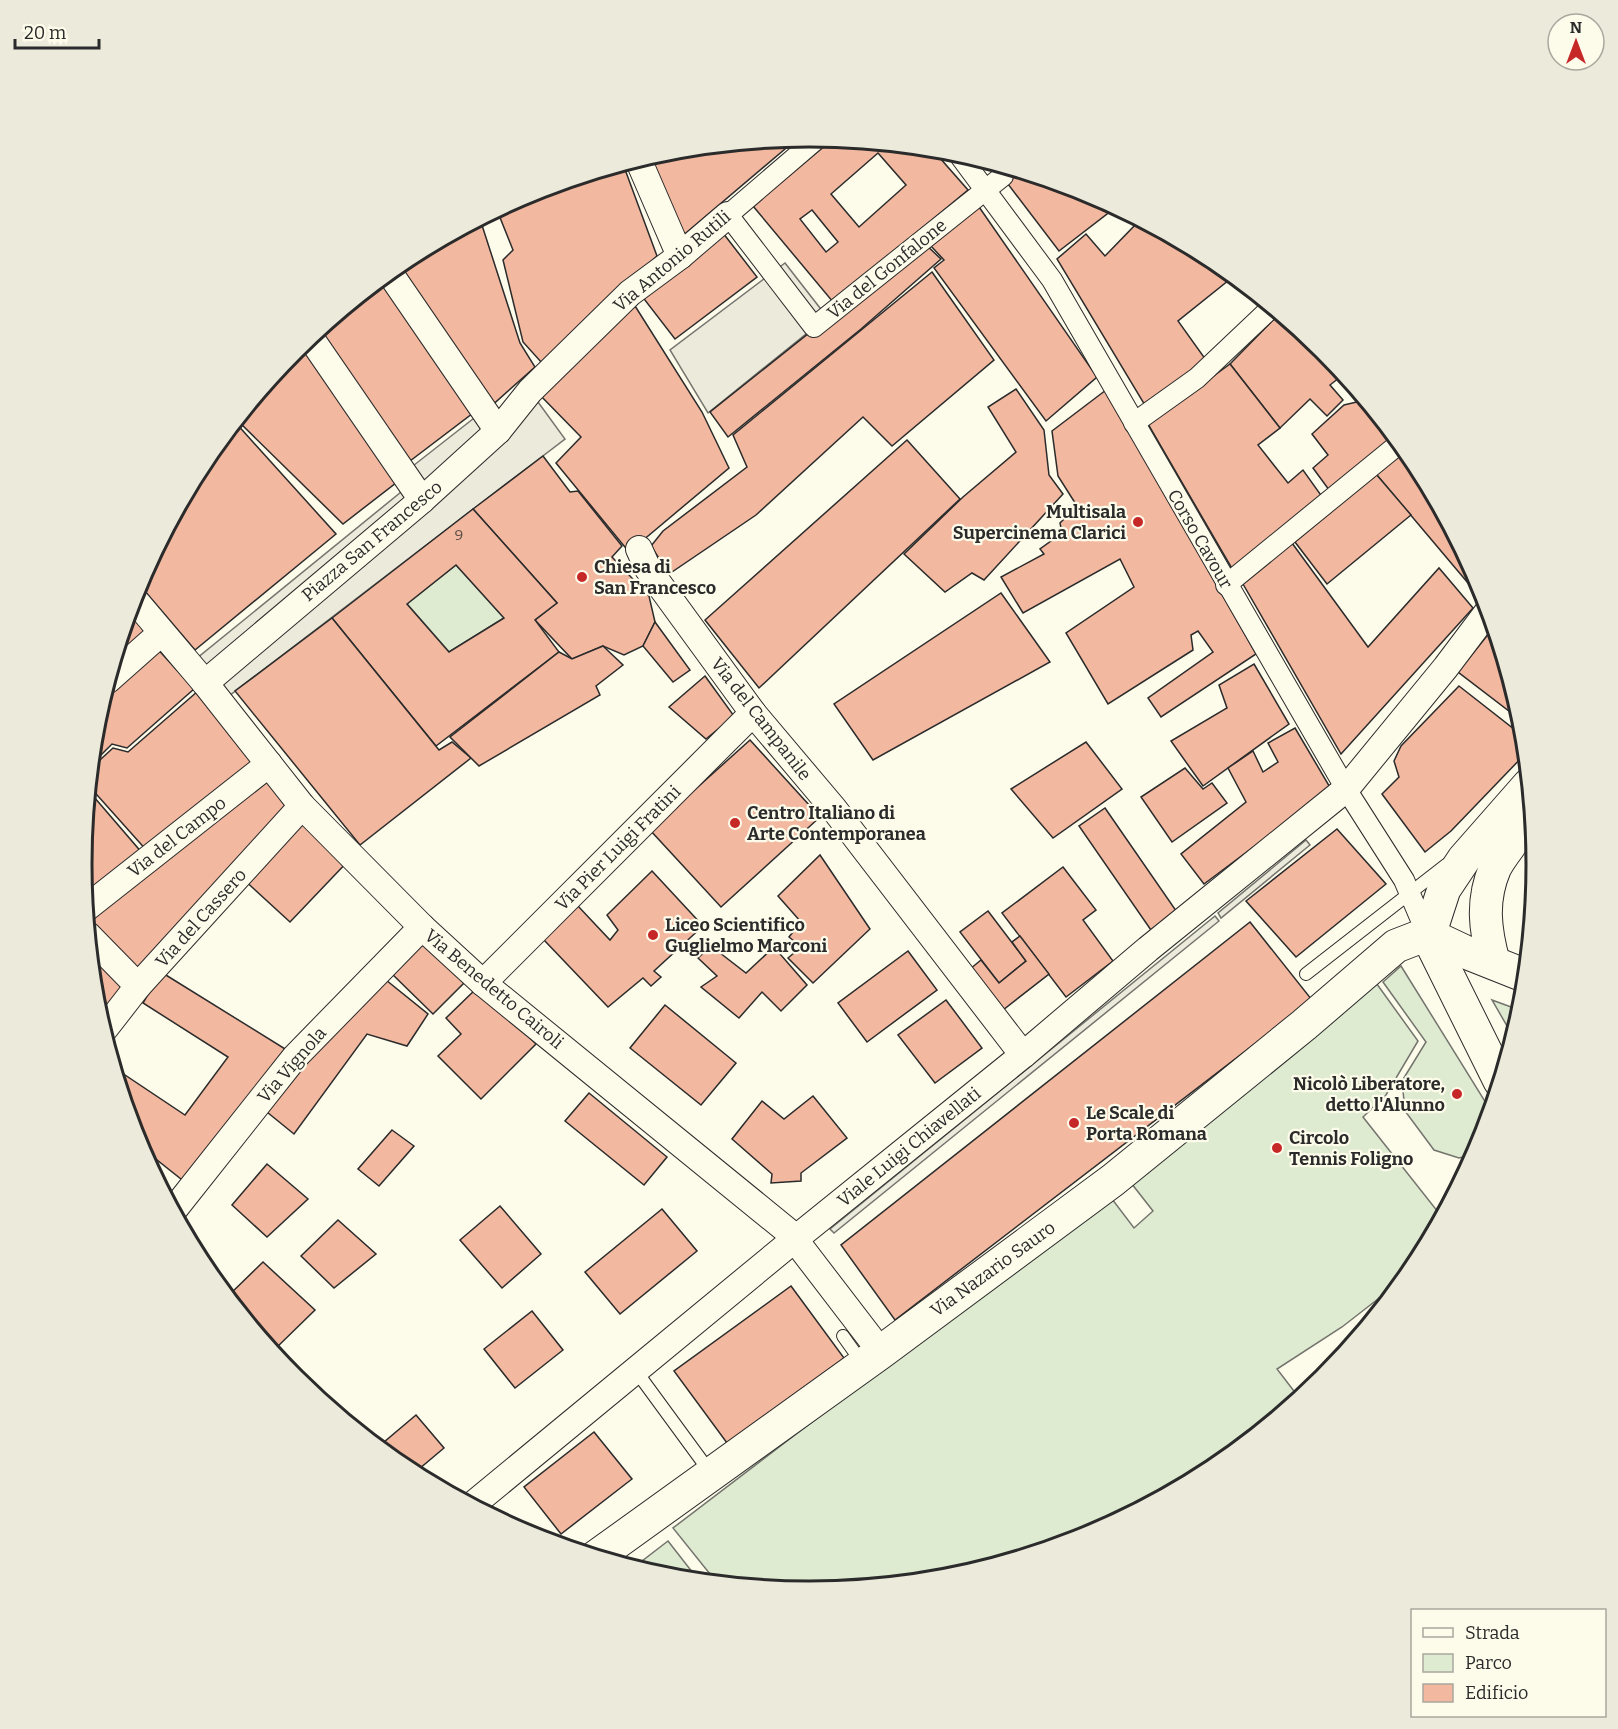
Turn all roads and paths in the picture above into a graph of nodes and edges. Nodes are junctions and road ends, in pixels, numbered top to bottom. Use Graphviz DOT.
graph roads {
  1 [pos="808,147"];
  2 [pos="966,165"];
  3 [pos="641,167"];
  4 [pos="1003,177"];
  5 [pos="985,190"];
  6 [pos="728,215"];
  7 [pos="680,256"];
  8 [pos="394,279"];
  9 [pos="1267,312"];
  10 [pos="315,345"];
  11 [pos="530,391"];
  12 [pos="1134,423"];
  13 [pos="498,431"];
  14 [pos="1393,449"];
  15 [pos="422,500"];
  16 [pos="639,549"];
  17 [pos="1226,585"];
  18 [pos="140,607"];
  19 [pos="1482,619"];
  20 [pos="161,633"];
  21 [pos="119,671"];
  22 [pos="206,683"];
  23 [pos="753,713"];
  24 [pos="269,764"];
  25 [pos="1346,789"];
  26 [pos="1522,793"];
  27 [pos="302,806"];
  28 [pos="1525,822"];
  29 [pos="1485,835"];
  30 [pos="1410,894"];
  31 [pos="93,904"];
  32 [pos="422,927"];
  33 [pos="1427,934"];
  34 [pos="96,944"];
  35 [pos="1494,963"];
  36 [pos="1518,973"];
  37 [pos="1306,974"];
  38 [pos="483,983"];
  39 [pos="138,986"];
  40 [pos="109,1023"];
  41 [pos="1023,1055"];
  42 [pos="1495,1072"];
  43 [pos="178,1205"];
  44 [pos="795,1239"];
  45 [pos="843,1336"];
  46 [pos="872,1358"];
  47 [pos="636,1371"];
  48 [pos="710,1473"];
  49 [pos="478,1501"];
  50 [pos="603,1552"];
  1 -- 6 [label="street, Via Antonio Rutili"];
  2 -- 5 [label="street, Corso Cavour"];
  3 -- 7 [label="street"];
  4 -- 5 [label="street"];
  5 -- 6 [label="street, Via del Gonfalone"];
  5 -- 12 [label="street, Corso Cavour"];
  6 -- 7 [label="street, Via Antonio Rutili"];
  7 -- 11 [label="street, Via Antonio Rutili"];
  8 -- 13 [label="street"];
  9 -- 12 [label="street"];
  10 -- 15 [label="street"];
  11 -- 13 [label="street, Piazza San Francesco"];
  12 -- 17 [label="street, Corso Cavour"];
  13 -- 15 [label="street, Piazza San Francesco"];
  14 -- 17 [label="street"];
  15 -- 22 [label="street, Piazza San Francesco"];
  16 -- 23 [label="street, Via del Campanile"];
  17 -- 25 [label="street, Corso Cavour"];
  18 -- 20 [label="street, Via Benedetto Cairoli"];
  19 -- 25 [label="street, Viale Luigi Chiavellati"];
  20 -- 21 [label="street"];
  20 -- 22 [label="street, Via Benedetto Cairoli"];
  22 -- 24 [label="street, Via Benedetto Cairoli"];
  23 -- 38 [label="street, Via Pier Luigi Fratini"];
  23 -- 41 [label="street, Via del Campanile"];
  24 -- 27 [label="street, Via Benedetto Cairoli"];
  24 -- 31 [label="street, Via del Campo"];
  25 -- 30 [label="street, Corso Cavour"];
  25 -- 41 [label="street, Viale Luigi Chiavellati"];
  26 -- 29 [label="main road"];
  27 -- 32 [label="street, Via Benedetto Cairoli"];
  27 -- 39 [label="street, Via del Cassero"];
  28 -- 35 [label="street"];
  29 -- 30 [label="lane"];
  29 -- 33 [label="main road"];
  30 -- 33 [label="street, Corso Cavour"];
  30 -- 37 [label="lane"];
  32 -- 38 [label="street, Via Benedetto Cairoli"];
  32 -- 43 [label="street, Via Vignola"];
  33 -- 35 [label="main road"];
  33 -- 42 [label="main road"];
  33 -- 46 [label="main road, Via Nazario Sauro"];
  34 -- 39 [label="street"];
  35 -- 36 [label="main road"];
  38 -- 44 [label="street, Via Benedetto Cairoli"];
  39 -- 40 [label="street, Via del Cassero"];
  41 -- 44 [label="street, Viale Luigi Chiavellati"];
  44 -- 46 [label="street, Via Benedetto Cairoli"];
  44 -- 47 [label="street, Viale Luigi Chiavellati"];
  45 -- 46 [label="lane"];
  46 -- 48 [label="main road, Via Nazario Sauro"];
  47 -- 48 [label="lane"];
  47 -- 49 [label="street, Viale Luigi Chiavellati"];
  48 -- 50 [label="main road, Via Nazario Sauro"];
}
